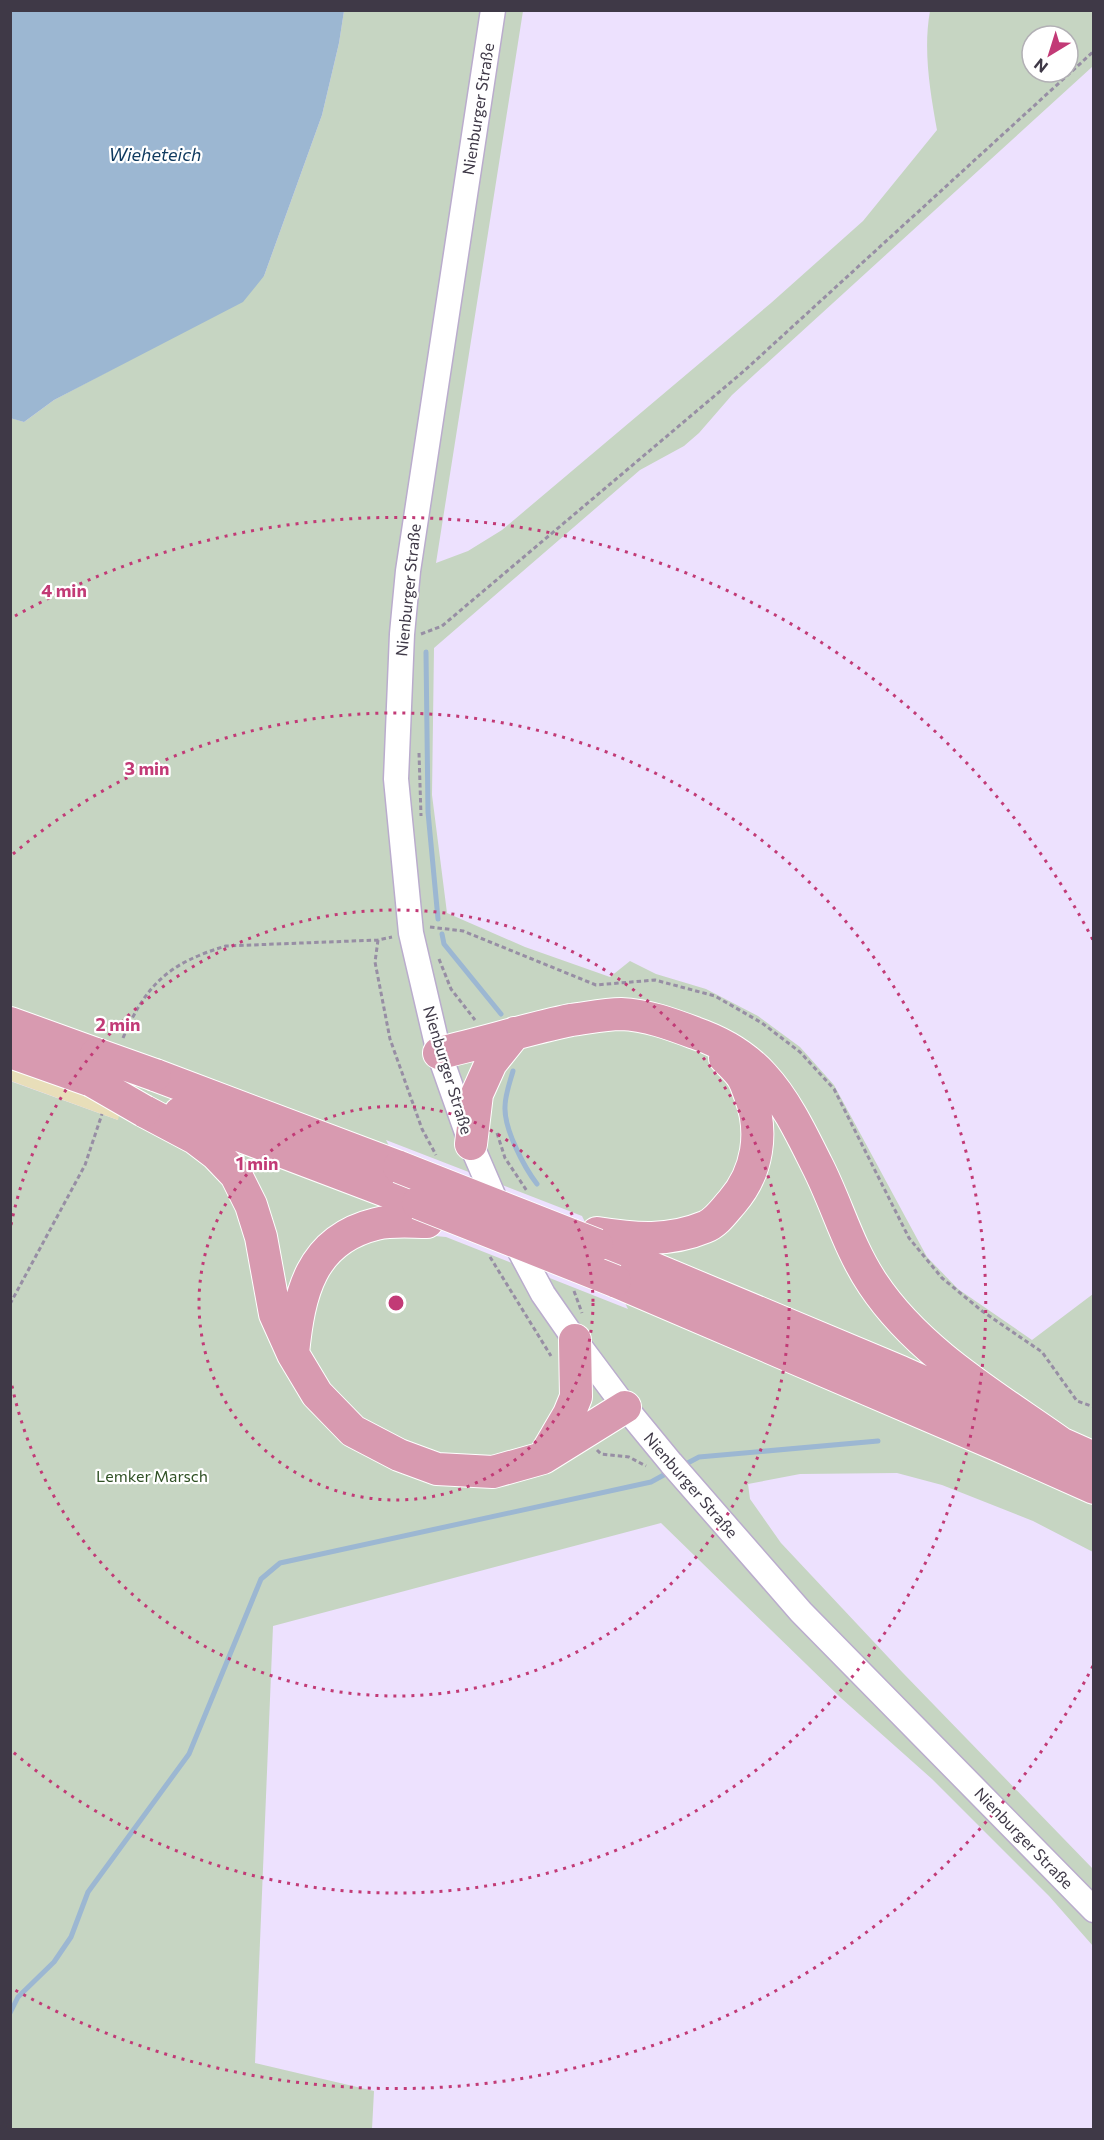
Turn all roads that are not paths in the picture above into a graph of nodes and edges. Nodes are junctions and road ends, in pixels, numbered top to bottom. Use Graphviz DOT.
graph roads {
  1 [pos="493,10"];
  2 [pos="10,1023"];
  3 [pos="514,1033"];
  4 [pos="706,1037"];
  5 [pos="10,1052"];
  6 [pos="439,1053"];
  7 [pos="149,1096"];
  8 [pos="471,1144"];
  9 [pos="422,1213"];
  10 [pos="521,1217"];
  11 [pos="593,1239"];
  12 [pos="580,1330"];
  13 [pos="293,1354"];
  14 [pos="625,1407"];
  15 [pos="1062,1444"];
  16 [pos="543,1458"];
  17 [pos="1094,1458"];
  18 [pos="1094,1488"];
  19 [pos="1094,1910"];
  1 -- 6 [label="street, Nienburger Straße"];
  2 -- 7 [label="highway, bridge"];
  3 -- 4 [label="highway"];
  3 -- 6 [label="highway"];
  3 -- 8 [label="highway"];
  4 -- 11 [label="highway"];
  4 -- 15 [label="highway"];
  5 -- 7 [label="highway, bridge"];
  6 -- 8 [label="street, Nienburger Straße"];
  7 -- 9 [label="highway"];
  7 -- 10 [label="highway, bridge"];
  7 -- 13 [label="highway"];
  8 -- 12 [label="street, Nienburger Straße"];
  9 -- 10 [label="highway, bridge"];
  9 -- 13 [label="highway"];
  10 -- 11 [label="highway, bridge"];
  10 -- 18 [label="highway, bridge"];
  11 -- 15 [label="highway"];
  12 -- 14 [label="street, Nienburger Straße"];
  12 -- 16 [label="highway"];
  13 -- 16 [label="highway"];
  14 -- 16 [label="highway"];
  14 -- 19 [label="street, Nienburger Straße"];
  15 -- 17 [label="highway"];
}
